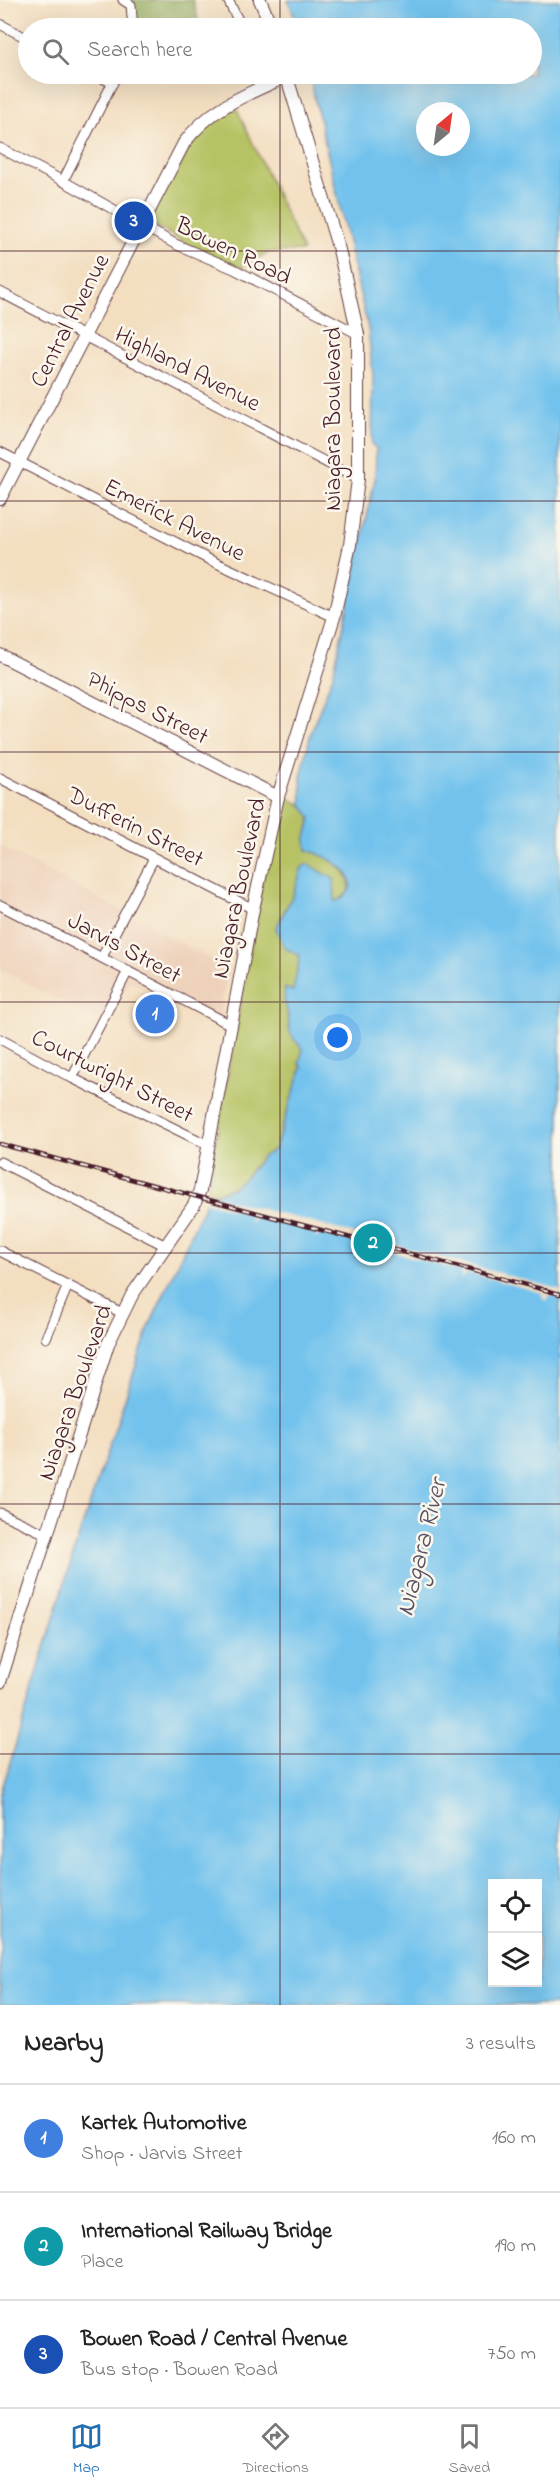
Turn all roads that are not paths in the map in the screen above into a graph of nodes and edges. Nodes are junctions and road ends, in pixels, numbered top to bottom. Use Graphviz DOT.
graph roads {
  1 [pos="123,0"];
  2 [pos="228,0"];
  3 [pos="260,0"];
  4 [pos="132,18"];
  5 [pos="237,18"];
  6 [pos="268,18"];
  7 [pos="0,24"];
  8 [pos="18,34"];
  9 [pos="112,84"];
  10 [pos="269,84"];
  11 [pos="290,84"];
  12 [pos="265,86"];
  13 [pos="0,148"];
  14 [pos="63,181"];
  15 [pos="140,225"];
  16 [pos="0,292"];
  17 [pos="358,334"];
  18 [pos="84,336"];
  19 [pos="0,452"];
  20 [pos="20,461"];
  21 [pos="358,479"];
  22 [pos="0,499"];
  23 [pos="334,617"];
  24 [pos="0,655"];
  25 [pos="0,778"];
  26 [pos="278,797"];
  27 [pos="154,858"];
  28 [pos="0,905"];
  29 [pos="254,909"];
  30 [pos="102,957"];
  31 [pos="128,971"];
  32 [pos="231,1025"];
  33 [pos="0,1039"];
  34 [pos="72,1078"];
  35 [pos="208,1145"];
  36 [pos="0,1162"];
  37 [pos="166,1246"];
  38 [pos="0,1251"];
  39 [pos="68,1285"];
  40 [pos="122,1313"];
  41 [pos="46,1338"];
  42 [pos="0,1513"];
  43 [pos="48,1535"];
  44 [pos="0,1682"];
  1 -- 4 [label="street"];
  2 -- 5 [label="street"];
  3 -- 6 [label="main road"];
  7 -- 8 [label="street"];
  9 -- 14 [label="street"];
  10 -- 12 [label="main road, Central Avenue"];
  11 -- 17 [label="main road, Niagara Boulevard"];
  12 -- 15 [label="main road, Central Avenue"];
  13 -- 14 [label="street, Bowen Road"];
  14 -- 15 [label="street, Bowen Road"];
  15 -- 17 [label="street, Bowen Road"];
  15 -- 18 [label="main road, Central Avenue"];
  16 -- 18 [label="street, Highland Avenue"];
  17 -- 21 [label="main road, Niagara Boulevard"];
  18 -- 20 [label="main road, Central Avenue"];
  18 -- 21 [label="street, Highland Avenue"];
  19 -- 20 [label="street, Emerick Avenue"];
  20 -- 22 [label="main road, Central Avenue"];
  20 -- 23 [label="street, Emerick Avenue"];
  21 -- 23 [label="main road, Niagara Boulevard"];
  23 -- 26 [label="main road, Niagara Boulevard"];
  24 -- 26 [label="main road, Phipps Street"];
  25 -- 27 [label="street, Dufferin Street"];
  26 -- 29 [label="main road, Niagara Boulevard"];
  27 -- 29 [label="street, Dufferin Street"];
  27 -- 30 [label="street"];
  28 -- 30 [label="street, Jarvis Street"];
  29 -- 32 [label="main road, Niagara Boulevard"];
  30 -- 31 [label="street, Jarvis Street"];
  31 -- 32 [label="street, Jarvis Street"];
  31 -- 34 [label="street"];
  32 -- 35 [label="main road, Niagara Boulevard"];
  33 -- 34 [label="street, Courtwright Street"];
  34 -- 35 [label="street, Courtwright Street"];
  35 -- 37 [label="main road, Niagara Boulevard"];
  36 -- 37 [label="street"];
  37 -- 40 [label="main road, Niagara Boulevard"];
  38 -- 39 [label="street"];
  39 -- 40 [label="street"];
  39 -- 41 [label="street"];
  40 -- 43 [label="main road, Niagara Boulevard"];
  42 -- 43 [label="street"];
  43 -- 44 [label="main road, Niagara Boulevard"];
}
